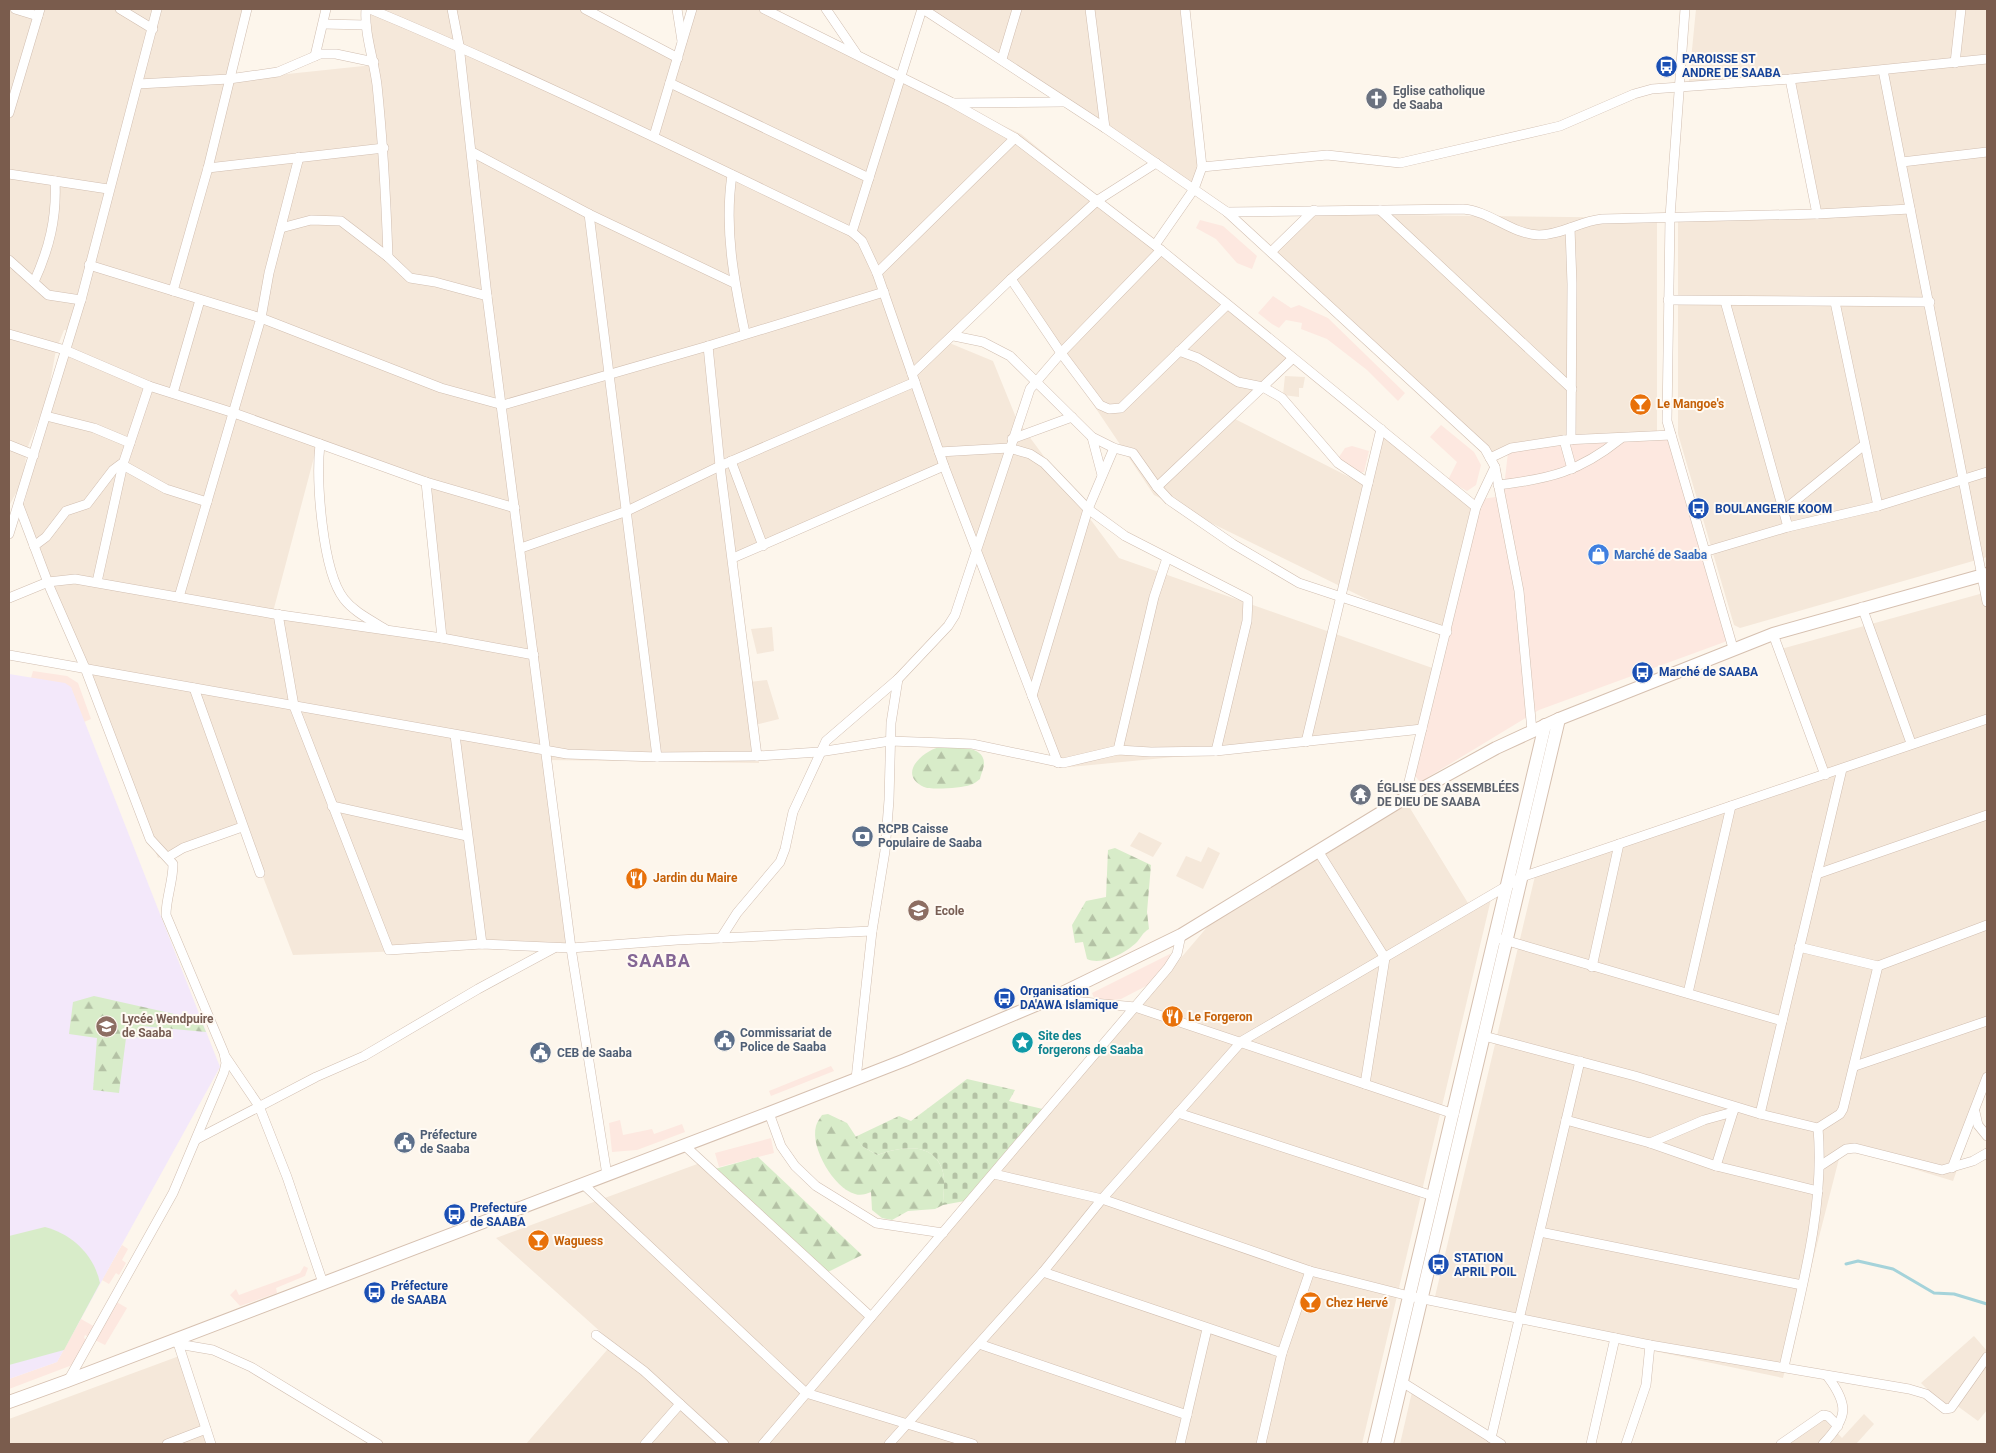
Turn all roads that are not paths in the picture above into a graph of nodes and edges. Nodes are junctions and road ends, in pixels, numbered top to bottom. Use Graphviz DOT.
graph roads {
  1 [pos="15,9"];
  2 [pos="120,9"];
  3 [pos="157,9"];
  4 [pos="247,9"];
  5 [pos="326,9"];
  6 [pos="366,9"];
  7 [pos="370,9"];
  8 [pos="452,9"];
  9 [pos="585,9"];
  10 [pos="677,9"];
  11 [pos="692,9"];
  12 [pos="764,9"];
  13 [pos="826,9"];
  14 [pos="922,9"];
  15 [pos="1017,9"];
  16 [pos="1090,9"];
  17 [pos="1185,9"];
  18 [pos="1685,9"];
  19 [pos="1961,9"];
  20 [pos="39,12"];
  21 [pos="323,24"];
  22 [pos="366,25"];
  23 [pos="153,29"];
  24 [pos="682,44"];
  25 [pos="459,45"];
  26 [pos="858,55"];
  27 [pos="315,56"];
  28 [pos="678,58"];
  29 [pos="1002,59"];
  30 [pos="1987,59"];
  31 [pos="374,62"];
  32 [pos="1956,63"];
  33 [pos="1883,70"];
  34 [pos="900,78"];
  35 [pos="229,79"];
  36 [pos="1790,79"];
  37 [pos="670,83"];
  38 [pos="138,84"];
  39 [pos="1678,88"];
  40 [pos="11,97"];
  41 [pos="951,102"];
  42 [pos="1064,102"];
  43 [pos="9,113"];
  44 [pos="1105,128"];
  45 [pos="654,136"];
  46 [pos="1015,138"];
  47 [pos="384,148"];
  48 [pos="472,152"];
  49 [pos="1987,152"];
  50 [pos="299,157"];
  51 [pos="1902,162"];
  52 [pos="1156,163"];
  53 [pos="1202,167"];
  54 [pos="208,168"];
  55 [pos="9,174"];
  56 [pos="732,175"];
  57 [pos="870,178"];
  58 [pos="55,182"];
  59 [pos="108,189"];
  60 [pos="1194,189"];
  61 [pos="1098,200"];
  62 [pos="1910,209"];
  63 [pos="1314,210"];
  64 [pos="1380,210"];
  65 [pos="1227,212"];
  66 [pos="589,214"];
  67 [pos="1817,214"];
  68 [pos="1670,216"];
  69 [pos="281,228"];
  70 [pos="1570,228"];
  71 [pos="852,232"];
  72 [pos="1158,248"];
  73 [pos="1271,252"];
  74 [pos="388,257"];
  75 [pos="9,260"];
  76 [pos="88,266"];
  77 [pos="877,273"];
  78 [pos="1011,279"];
  79 [pos="34,282"];
  80 [pos="734,284"];
  81 [pos="173,292"];
  82 [pos="884,292"];
  83 [pos="487,296"];
  84 [pos="81,300"];
  85 [pos="200,300"];
  86 [pos="1668,300"];
  87 [pos="1725,301"];
  88 [pos="1835,302"];
  89 [pos="1930,302"];
  90 [pos="1227,305"];
  91 [pos="261,318"];
  92 [pos="9,334"];
  93 [pos="745,334"];
  94 [pos="954,336"];
  95 [pos="708,346"];
  96 [pos="65,350"];
  97 [pos="1179,351"];
  98 [pos="1061,353"];
  99 [pos="1292,359"];
  100 [pos="608,376"];
  101 [pos="914,378"];
  102 [pos="1036,380"];
  103 [pos="149,386"];
  104 [pos="1263,387"];
  105 [pos="1572,389"];
  106 [pos="173,393"];
  107 [pos="502,406"];
  108 [pos="234,413"];
  109 [pos="46,416"];
  110 [pos="1072,417"];
  111 [pos="1381,428"];
  112 [pos="1671,435"];
  113 [pos="1092,437"];
  114 [pos="1620,439"];
  115 [pos="1567,440"];
  116 [pos="130,443"];
  117 [pos="320,444"];
  118 [pos="1011,444"];
  119 [pos="9,445"];
  120 [pos="1864,445"];
  121 [pos="1114,448"];
  122 [pos="939,452"];
  123 [pos="34,455"];
  124 [pos="1490,458"];
  125 [pos="731,461"];
  126 [pos="124,464"];
  127 [pos="720,466"];
  128 [pos="944,466"];
  129 [pos="1495,467"];
  130 [pos="1572,470"];
  131 [pos="1987,472"];
  132 [pos="1102,475"];
  133 [pos="1962,479"];
  134 [pos="426,482"];
  135 [pos="1368,483"];
  136 [pos="1498,485"];
  137 [pos="1157,487"];
  138 [pos="206,502"];
  139 [pos="19,506"];
  140 [pos="1878,506"];
  141 [pos="1476,507"];
  142 [pos="516,508"];
  143 [pos="1088,509"];
  144 [pos="627,510"];
  145 [pos="1784,510"];
  146 [pos="1788,527"];
  147 [pos="9,534"];
  148 [pos="34,546"];
  149 [pos="763,546"];
  150 [pos="521,548"];
  151 [pos="975,548"];
  152 [pos="1704,552"];
  153 [pos="733,558"];
  154 [pos="1167,558"];
  155 [pos="1985,574"];
  156 [pos="48,582"];
  157 [pos="97,582"];
  158 [pos="179,597"];
  159 [pos="9,598"];
  160 [pos="1340,598"];
  161 [pos="1987,602"];
  162 [pos="1862,607"];
  163 [pos="278,614"];
  164 [pos="387,630"];
  165 [pos="1447,632"];
  166 [pos="1774,634"];
  167 [pos="442,638"];
  168 [pos="1733,648"];
  169 [pos="9,655"];
  170 [pos="534,656"];
  171 [pos="85,668"];
  172 [pos="898,679"];
  173 [pos="194,688"];
  174 [pos="1032,696"];
  175 [pos="294,706"];
  176 [pos="1559,719"];
  177 [pos="1987,719"];
  178 [pos="1545,725"];
  179 [pos="1422,729"];
  180 [pos="1532,731"];
  181 [pos="454,735"];
  182 [pos="890,741"];
  183 [pos="1306,742"];
  184 [pos="1911,743"];
  185 [pos="547,749"];
  186 [pos="1118,750"];
  187 [pos="1216,751"];
  188 [pos="819,752"];
  189 [pos="756,756"];
  190 [pos="657,757"];
  191 [pos="1058,763"];
  192 [pos="1842,769"];
  193 [pos="1825,774"];
  194 [pos="1405,798"];
  195 [pos="332,806"];
  196 [pos="1731,806"];
  197 [pos="1987,815"];
  198 [pos="242,827"];
  199 [pos="467,836"];
  200 [pos="1619,844"];
  201 [pos="1318,852"];
  202 [pos="168,857"];
  203 [pos="260,873"];
  204 [pos="1817,874"];
  205 [pos="1522,877"];
  206 [pos="1509,883"];
  207 [pos="1987,925"];
  208 [pos="872,932"];
  209 [pos="1180,934"];
  210 [pos="721,938"];
  211 [pos="1501,939"];
  212 [pos="482,944"];
  213 [pos="554,948"];
  214 [pos="571,948"];
  215 [pos="1799,948"];
  216 [pos="1385,958"];
  217 [pos="1878,966"];
  218 [pos="1592,967"];
  219 [pos="1688,993"];
  220 [pos="1050,999"];
  221 [pos="1135,1007"];
  222 [pos="1782,1021"];
  223 [pos="1987,1021"];
  224 [pos="1484,1036"];
  225 [pos="1242,1041"];
  226 [pos="224,1054"];
  227 [pos="1580,1061"];
  228 [pos="1855,1066"];
  229 [pos="1987,1077"];
  230 [pos="856,1079"];
  231 [pos="1365,1084"];
  232 [pos="258,1106"];
  233 [pos="1734,1109"];
  234 [pos="1975,1112"];
  235 [pos="769,1113"];
  236 [pos="1178,1113"];
  237 [pos="1454,1114"];
  238 [pos="1760,1114"];
  239 [pos="1566,1120"];
  240 [pos="1818,1128"];
  241 [pos="1987,1136"];
  242 [pos="197,1139"];
  243 [pos="1650,1143"];
  244 [pos="684,1145"];
  245 [pos="1987,1153"];
  246 [pos="1716,1166"];
  247 [pos="1820,1166"];
  248 [pos="1952,1168"];
  249 [pos="994,1174"];
  250 [pos="606,1175"];
  251 [pos="583,1184"];
  252 [pos="1818,1190"];
  253 [pos="1434,1196"];
  254 [pos="1102,1199"];
  255 [pos="1540,1232"];
  256 [pos="943,1233"];
  257 [pos="1310,1270"];
  258 [pos="1043,1272"];
  259 [pos="324,1283"];
  260 [pos="1802,1285"];
  261 [pos="1415,1298"];
  262 [pos="871,1317"];
  263 [pos="1518,1319"];
  264 [pos="1207,1329"];
  265 [pos="596,1335"];
  266 [pos="1615,1338"];
  267 [pos="177,1342"];
  268 [pos="979,1344"];
  269 [pos="1650,1346"];
  270 [pos="1282,1353"];
  271 [pos="1987,1357"];
  272 [pos="1784,1367"];
  273 [pos="1828,1376"];
  274 [pos="67,1382"];
  275 [pos="1402,1382"];
  276 [pos="806,1393"];
  277 [pos="9,1402"];
  278 [pos="680,1404"];
  279 [pos="1187,1415"];
  280 [pos="906,1424"];
  281 [pos="1838,1426"];
  282 [pos="206,1429"];
  283 [pos="1491,1438"];
  284 [pos="167,1444"];
  285 [pos="211,1444"];
  286 [pos="378,1444"];
  287 [pos="645,1444"];
  288 [pos="724,1444"];
  289 [pos="762,1444"];
  290 [pos="889,1444"];
  291 [pos="973,1444"];
  292 [pos="1180,1444"];
  293 [pos="1261,1444"];
  294 [pos="1374,1444"];
  295 [pos="1387,1444"];
  296 [pos="1501,1444"];
  297 [pos="1591,1444"];
  298 [pos="1626,1444"];
  299 [pos="1780,1444"];
  300 [pos="1823,1444"];
  1 -- 20 [label="street"];
  2 -- 23 [label="street"];
  3 -- 23 [label="street"];
  4 -- 35 [label="street"];
  5 -- 21 [label="street"];
  6 -- 22 [label="street"];
  7 -- 25 [label="street"];
  8 -- 25 [label="street"];
  9 -- 28 [label="street"];
  10 -- 24 [label="street"];
  11 -- 24 [label="street"];
  12 -- 26 [label="street"];
  13 -- 26 [label="street"];
  14 -- 29 [label="street"];
  14 -- 34 [label="street"];
  15 -- 29 [label="street"];
  16 -- 44 [label="street"];
  17 -- 53 [label="street"];
  18 -- 39 [label="street"];
  19 -- 32 [label="street"];
  20 -- 40 [label="street"];
  21 -- 22 [label="street"];
  21 -- 27 [label="street"];
  22 -- 31 [label="street"];
  23 -- 38 [label="street"];
  24 -- 28 [label="street"];
  25 -- 45 [label="street"];
  25 -- 48 [label="street"];
  26 -- 34 [label="street"];
  27 -- 31 [label="street"];
  27 -- 35 [label="street"];
  28 -- 37 [label="street"];
  29 -- 42 [label="street"];
  30 -- 32 [label="street"];
  31 -- 47 [label="street"];
  32 -- 33 [label="street"];
  33 -- 36 [label="street"];
  33 -- 51 [label="street"];
  34 -- 41 [label="street"];
  34 -- 57 [label="street"];
  35 -- 38 [label="street"];
  35 -- 54 [label="street"];
  36 -- 39 [label="street"];
  36 -- 67 [label="street"];
  37 -- 45 [label="street"];
  37 -- 57 [label="street"];
  38 -- 59 [label="street"];
  39 -- 53 [label="street"];
  39 -- 68 [label="street"];
  40 -- 43 [label="street"];
  41 -- 42 [label="street"];
  41 -- 46 [label="street"];
  42 -- 44 [label="street"];
  44 -- 52 [label="street"];
  45 -- 56 [label="street"];
  46 -- 61 [label="street"];
  46 -- 77 [label="street"];
  47 -- 50 [label="street"];
  47 -- 74 [label="street"];
  48 -- 66 [label="street"];
  48 -- 83 [label="street"];
  49 -- 51 [label="street"];
  50 -- 54 [label="street"];
  50 -- 69 [label="street"];
  51 -- 62 [label="street"];
  52 -- 60 [label="street"];
  52 -- 61 [label="street"];
  53 -- 60 [label="street"];
  54 -- 81 [label="street"];
  55 -- 58 [label="street"];
  56 -- 71 [label="street"];
  56 -- 80 [label="street"];
  57 -- 71 [label="street"];
  58 -- 59 [label="street"];
  58 -- 79 [label="street"];
  59 -- 76 [label="street"];
  60 -- 65 [label="street"];
  60 -- 72 [label="street"];
  61 -- 72 [label="street"];
  61 -- 78 [label="street"];
  62 -- 67 [label="street"];
  62 -- 89 [label="street"];
  63 -- 64 [label="street"];
  63 -- 65 [label="street"];
  63 -- 73 [label="street"];
  64 -- 70 [label="street"];
  64 -- 105 [label="street"];
  65 -- 73 [label="street"];
  66 -- 80 [label="street"];
  66 -- 100 [label="street"];
  67 -- 68 [label="street"];
  68 -- 70 [label="street"];
  68 -- 86 [label="street"];
  69 -- 74 [label="street"];
  69 -- 91 [label="street"];
  70 -- 105 [label="street"];
  71 -- 77 [label="street"];
  72 -- 90 [label="street"];
  72 -- 98 [label="street"];
  73 -- 124 [label="street"];
  74 -- 83 [label="street"];
  75 -- 79 [label="street"];
  76 -- 81 [label="street"];
  76 -- 84 [label="street"];
  77 -- 82 [label="street"];
  78 -- 94 [label="street"];
  78 -- 98 [label="street"];
  79 -- 84 [label="street"];
  80 -- 93 [label="street"];
  81 -- 85 [label="street"];
  82 -- 93 [label="street"];
  82 -- 101 [label="street"];
  83 -- 107 [label="street"];
  84 -- 96 [label="street"];
  85 -- 91 [label="street"];
  85 -- 106 [label="street"];
  86 -- 87 [label="street"];
  86 -- 112 [label="street"];
  87 -- 88 [label="street"];
  87 -- 145 [label="street"];
  88 -- 89 [label="street"];
  88 -- 120 [label="street"];
  89 -- 133 [label="street"];
  90 -- 97 [label="street"];
  90 -- 99 [label="street"];
  91 -- 107 [label="street"];
  91 -- 108 [label="street"];
  92 -- 96 [label="street"];
  93 -- 95 [label="street"];
  94 -- 101 [label="street"];
  94 -- 102 [label="street"];
  95 -- 100 [label="street"];
  95 -- 127 [label="street"];
  96 -- 103 [label="street"];
  96 -- 109 [label="street"];
  97 -- 98 [label="street"];
  97 -- 104 [label="street"];
  98 -- 102 [label="street"];
  99 -- 104 [label="street"];
  99 -- 111 [label="street"];
  100 -- 107 [label="street"];
  100 -- 144 [label="street"];
  101 -- 122 [label="street"];
  101 -- 125 [label="street"];
  102 -- 110 [label="street"];
  102 -- 118 [label="street"];
  103 -- 106 [label="street"];
  103 -- 116 [label="street"];
  104 -- 135 [label="street"];
  104 -- 137 [label="street"];
  105 -- 115 [label="street"];
  106 -- 108 [label="street"];
  107 -- 142 [label="street"];
  108 -- 117 [label="street"];
  108 -- 138 [label="street"];
  109 -- 116 [label="street"];
  109 -- 123 [label="street"];
  110 -- 113 [label="street"];
  110 -- 118 [label="street"];
  111 -- 135 [label="street"];
  111 -- 141 [label="street"];
  112 -- 114 [label="street"];
  112 -- 152 [label="street"];
  113 -- 121 [label="street"];
  113 -- 132 [label="street"];
  114 -- 115 [label="street"];
  114 -- 130 [label="street"];
  115 -- 124 [label="street"];
  115 -- 130 [label="street"];
  116 -- 126 [label="street"];
  117 -- 134 [label="street"];
  117 -- 164 [label="street"];
  118 -- 122 [label="street"];
  118 -- 143 [label="street"];
  118 -- 151 [label="street"];
  119 -- 123 [label="street"];
  120 -- 140 [label="street"];
  120 -- 145 [label="street"];
  121 -- 132 [label="street"];
  121 -- 137 [label="street"];
  122 -- 128 [label="street"];
  123 -- 139 [label="street"];
  124 -- 129 [label="street"];
  125 -- 127 [label="street"];
  125 -- 149 [label="street"];
  126 -- 138 [label="street"];
  126 -- 148 [label="street"];
  126 -- 157 [label="street"];
  127 -- 144 [label="street"];
  127 -- 153 [label="street"];
  128 -- 149 [label="street"];
  128 -- 151 [label="street"];
  129 -- 136 [label="street"];
  129 -- 141 [label="street"];
  130 -- 136 [label="street"];
  131 -- 133 [label="street"];
  132 -- 143 [label="street"];
  133 -- 140 [label="street"];
  133 -- 155 [label="street"];
  134 -- 142 [label="street"];
  134 -- 167 [label="street"];
  135 -- 160 [label="street"];
  136 -- 180 [label="street"];
  137 -- 160 [label="street"];
  138 -- 158 [label="street"];
  139 -- 147 [label="street"];
  139 -- 148 [label="street"];
  140 -- 146 [label="street"];
  141 -- 165 [label="street"];
  142 -- 150 [label="street"];
  143 -- 154 [label="street"];
  143 -- 174 [label="street"];
  144 -- 150 [label="street"];
  144 -- 190 [label="street"];
  145 -- 146 [label="street"];
  146 -- 152 [label="street"];
  148 -- 156 [label="street"];
  149 -- 153 [label="street"];
  150 -- 170 [label="street"];
  151 -- 172 [label="street"];
  151 -- 174 [label="street"];
  152 -- 168 [label="street"];
  153 -- 189 [label="street"];
  154 -- 186 [label="street"];
  154 -- 187 [label="street"];
  155 -- 161 [label="street"];
  155 -- 162 [label="street"];
  156 -- 157 [label="street"];
  156 -- 159 [label="street"];
  156 -- 171 [label="street"];
  157 -- 158 [label="street"];
  158 -- 163 [label="street"];
  160 -- 165 [label="street"];
  160 -- 183 [label="street"];
  162 -- 166 [label="street"];
  162 -- 184 [label="street"];
  163 -- 164 [label="street"];
  163 -- 175 [label="street"];
  164 -- 167 [label="street"];
  165 -- 179 [label="street"];
  166 -- 168 [label="street"];
  166 -- 193 [label="street"];
  167 -- 170 [label="street"];
  168 -- 176 [label="street"];
  169 -- 171 [label="street"];
  170 -- 185 [label="street"];
  171 -- 173 [label="street"];
  171 -- 202 [label="street"];
  172 -- 182 [label="street"];
  172 -- 188 [label="street"];
  173 -- 175 [label="street"];
  173 -- 198 [label="street"];
  174 -- 191 [label="street"];
  175 -- 181 [label="street"];
  175 -- 195 [label="street"];
  176 -- 178 [label="street"];
  176 -- 205 [label="street"];
  177 -- 184 [label="street"];
  178 -- 180 [label="street"];
  178 -- 206 [label="street"];
  179 -- 183 [label="street"];
  179 -- 194 [label="street"];
  180 -- 194 [label="street"];
  181 -- 185 [label="street"];
  181 -- 199 [label="street"];
  182 -- 188 [label="street"];
  182 -- 191 [label="street"];
  182 -- 208 [label="street"];
  183 -- 187 [label="street"];
  184 -- 192 [label="street"];
  185 -- 190 [label="street"];
  185 -- 214 [label="street"];
  186 -- 187 [label="street"];
  186 -- 191 [label="street"];
  188 -- 189 [label="street"];
  188 -- 210 [label="street"];
  189 -- 190 [label="street"];
  192 -- 193 [label="street"];
  192 -- 204 [label="street"];
  193 -- 196 [label="street"];
  194 -- 201 [label="street"];
  195 -- 199 [label="street"];
  195 -- 212 [label="street"];
  196 -- 200 [label="street"];
  196 -- 219 [label="street"];
  197 -- 204 [label="street"];
  198 -- 202 [label="street"];
  198 -- 203 [label="street"];
  199 -- 212 [label="street"];
  200 -- 205 [label="street"];
  200 -- 218 [label="street"];
  201 -- 209 [label="street"];
  201 -- 216 [label="street"];
  202 -- 226 [label="street"];
  204 -- 215 [label="street"];
  205 -- 206 [label="street"];
  205 -- 211 [label="street"];
  206 -- 211 [label="street"];
  206 -- 216 [label="street"];
  207 -- 217 [label="street"];
  208 -- 210 [label="street"];
  208 -- 230 [label="street"];
  209 -- 220 [label="street"];
  209 -- 221 [label="street"];
  210 -- 214 [label="street"];
  211 -- 218 [label="street"];
  211 -- 224 [label="street"];
  211 -- 237 [label="street"];
  212 -- 213 [label="street"];
  213 -- 214 [label="street"];
  213 -- 232 [label="street"];
  214 -- 250 [label="street"];
  215 -- 217 [label="street"];
  215 -- 222 [label="street"];
  216 -- 225 [label="street"];
  216 -- 231 [label="street"];
  217 -- 228 [label="street"];
  218 -- 219 [label="street"];
  219 -- 222 [label="street"];
  220 -- 221 [label="street"];
  220 -- 230 [label="street"];
  221 -- 225 [label="street"];
  221 -- 249 [label="street"];
  222 -- 238 [label="street"];
  223 -- 228 [label="street"];
  224 -- 227 [label="street"];
  224 -- 261 [label="street"];
  225 -- 231 [label="street"];
  225 -- 236 [label="street"];
  226 -- 232 [label="street"];
  226 -- 242 [label="street"];
  227 -- 233 [label="street"];
  227 -- 239 [label="street"];
  228 -- 240 [label="street"];
  229 -- 234 [label="street"];
  230 -- 235 [label="street"];
  231 -- 237 [label="street"];
  232 -- 242 [label="street"];
  232 -- 259 [label="street"];
  233 -- 238 [label="street"];
  233 -- 243 [label="street"];
  233 -- 246 [label="street"];
  234 -- 241 [label="street"];
  234 -- 248 [label="street"];
  235 -- 244 [label="street"];
  235 -- 256 [label="street"];
  236 -- 253 [label="street"];
  236 -- 254 [label="street"];
  237 -- 253 [label="street"];
  238 -- 240 [label="street"];
  239 -- 243 [label="street"];
  239 -- 255 [label="street"];
  240 -- 247 [label="street"];
  242 -- 274 [label="street"];
  243 -- 246 [label="street"];
  244 -- 250 [label="street"];
  244 -- 262 [label="street"];
  245 -- 248 [label="street"];
  246 -- 252 [label="street"];
  247 -- 248 [label="street"];
  247 -- 252 [label="street"];
  249 -- 254 [label="street"];
  249 -- 256 [label="street"];
  250 -- 251 [label="street"];
  251 -- 259 [label="street"];
  251 -- 276 [label="street"];
  252 -- 260 [label="street"];
  253 -- 261 [label="street"];
  254 -- 257 [label="street"];
  254 -- 258 [label="street"];
  255 -- 260 [label="street"];
  255 -- 263 [label="street"];
  256 -- 262 [label="street"];
  257 -- 261 [label="street"];
  257 -- 270 [label="street"];
  258 -- 264 [label="street"];
  258 -- 268 [label="street"];
  259 -- 267 [label="street"];
  260 -- 272 [label="street"];
  261 -- 263 [label="street"];
  261 -- 275 [label="street"];
  261 -- 294 [label="street"];
  262 -- 276 [label="street"];
  263 -- 266 [label="street"];
  263 -- 283 [label="street"];
  264 -- 270 [label="street"];
  264 -- 279 [label="street"];
  265 -- 278 [label="street"];
  266 -- 269 [label="street"];
  266 -- 297 [label="street"];
  267 -- 274 [label="street"];
  267 -- 282 [label="street"];
  267 -- 286 [label="street"];
  268 -- 279 [label="street"];
  268 -- 280 [label="street"];
  269 -- 272 [label="street"];
  269 -- 298 [label="street"];
  270 -- 293 [label="street"];
  271 -- 273 [label="street"];
  272 -- 273 [label="street"];
  273 -- 281 [label="street"];
  274 -- 277 [label="street"];
  275 -- 283 [label="street"];
  275 -- 295 [label="street"];
  276 -- 280 [label="street"];
  276 -- 289 [label="street"];
  278 -- 287 [label="street"];
  278 -- 288 [label="street"];
  279 -- 292 [label="street"];
  280 -- 290 [label="street"];
  280 -- 291 [label="street"];
  281 -- 299 [label="street"];
  281 -- 300 [label="street"];
  282 -- 284 [label="street"];
  282 -- 285 [label="street"];
  283 -- 296 [label="street"];
}
